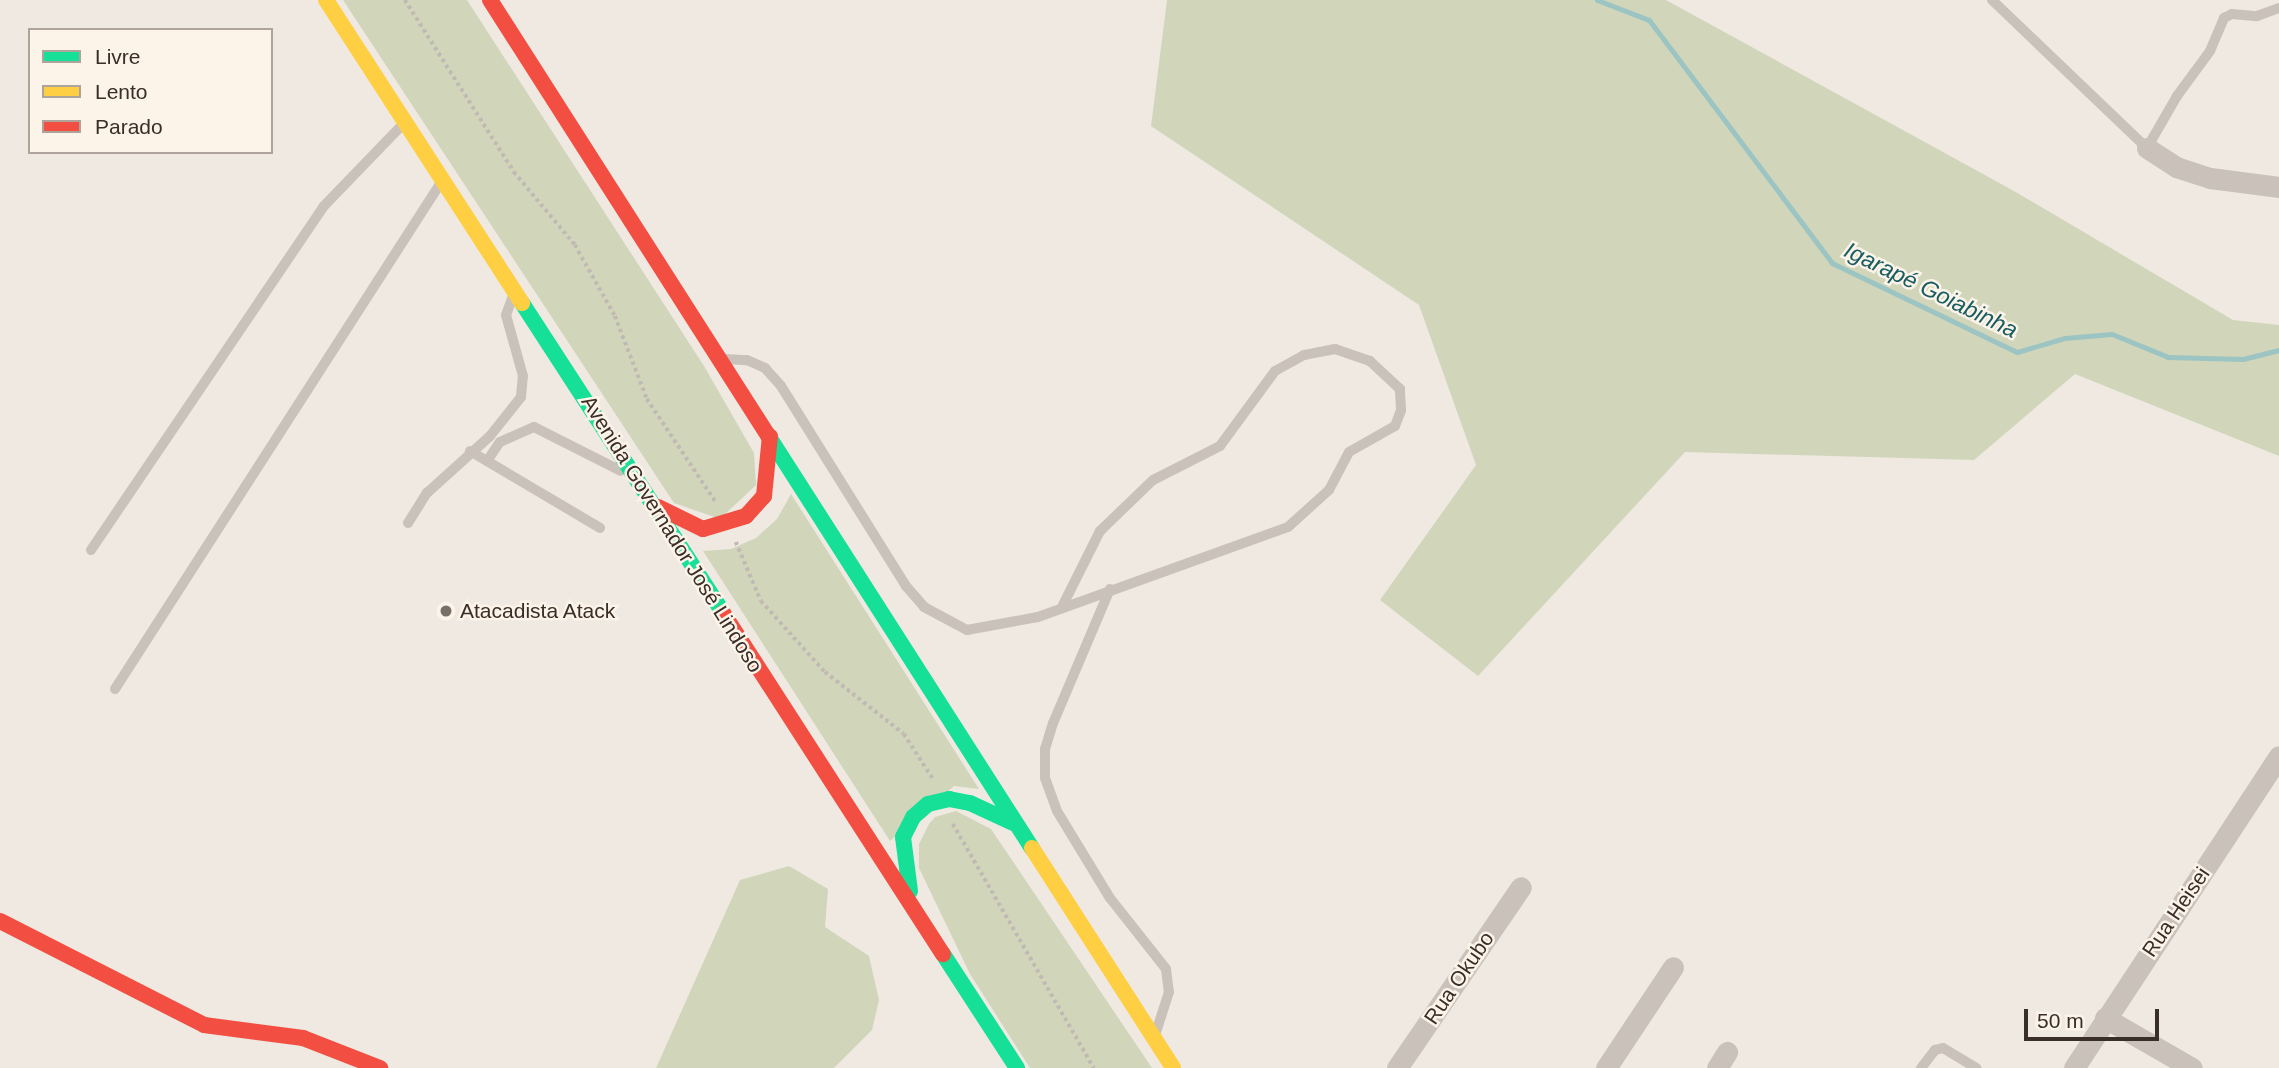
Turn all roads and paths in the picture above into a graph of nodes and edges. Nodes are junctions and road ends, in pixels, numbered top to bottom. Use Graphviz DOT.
graph roads {
  1 [pos="327,0"];
  2 [pos="490,0"];
  3 [pos="1992,0"];
  4 [pos="2279,8"];
  5 [pos="406,121"];
  6 [pos="2147,148"];
  7 [pos="443,178"];
  8 [pos="2279,187"];
  9 [pos="516,290"];
  10 [pos="720,359"];
  11 [pos="770,436"];
  12 [pos="470,451"];
  13 [pos="487,461"];
  14 [pos="638,478"];
  15 [pos="658,507"];
  16 [pos="408,523"];
  17 [pos="600,528"];
  18 [pos="91,550"];
  19 [pos="1110,589"];
  20 [pos="1063,605"];
  21 [pos="115,689"];
  22 [pos="2279,756"];
  23 [pos="1013,823"];
  24 [pos="1521,887"];
  25 [pos="913,904"];
  26 [pos="0,921"];
  27 [pos="1673,967"];
  28 [pos="2105,1018"];
  29 [pos="1153,1038"];
  30 [pos="380,1068"];
  31 [pos="1017,1068"];
  32 [pos="1173,1068"];
  33 [pos="1397,1068"];
  34 [pos="1606,1068"];
  35 [pos="1921,1068"];
  36 [pos="1976,1068"];
  37 [pos="2074,1068"];
  38 [pos="2192,1068"];
  1 -- 5 [label="main road, Avenida Governador José Lindoso"];
  2 -- 10 [label="main road"];
  3 -- 6 [label="lane"];
  4 -- 6 [label="lane"];
  5 -- 7 [label="main road, Avenida Governador José Lindoso"];
  5 -- 18 [label="lane"];
  6 -- 8 [label="street"];
  7 -- 9 [label="main road, Avenida Governador José Lindoso"];
  7 -- 21 [label="lane"];
  9 -- 12 [label="lane"];
  9 -- 14 [label="main road, Avenida Governador José Lindoso"];
  10 -- 11 [label="main road"];
  10 -- 20 [label="lane"];
  11 -- 15 [label="main road"];
  11 -- 23 [label="main road"];
  12 -- 13 [label="lane"];
  12 -- 16 [label="lane"];
  13 -- 14 [label="lane"];
  13 -- 17 [label="lane"];
  14 -- 15 [label="main road, Avenida Governador José Lindoso"];
  15 -- 25 [label="main road, Avenida Governador José Lindoso"];
  19 -- 20 [label="lane"];
  19 -- 20 [label="lane"];
  19 -- 29 [label="lane"];
  22 -- 28 [label="street, Rua Heisei"];
  23 -- 25 [label="main road"];
  23 -- 29 [label="main road"];
  24 -- 33 [label="street, Rua Okubo"];
  25 -- 31 [label="main road, Avenida Governador José Lindoso"];
  26 -- 30 [label="main road"];
  27 -- 34 [label="street"];
  28 -- 37 [label="street, Rua Heisei"];
  28 -- 38 [label="street"];
  29 -- 32 [label="main road"];
  35 -- 36 [label="lane"];
}
